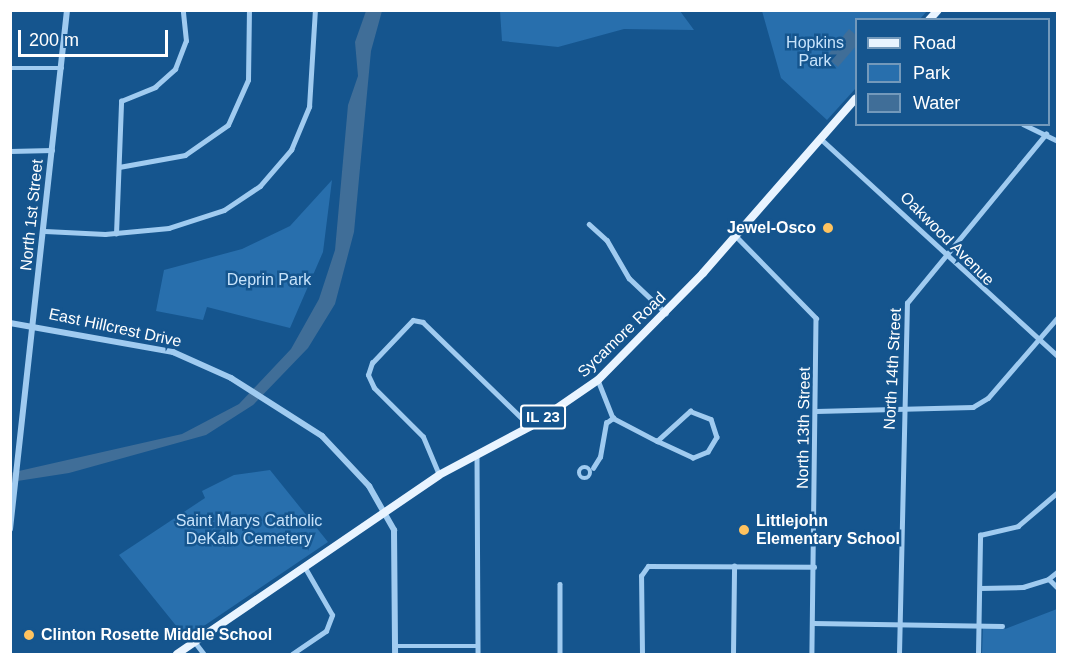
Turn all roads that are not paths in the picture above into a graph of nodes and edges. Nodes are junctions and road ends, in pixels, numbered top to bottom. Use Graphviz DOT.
graph roads {
  1 [pos="68,10"];
  2 [pos="183,10"];
  3 [pos="249,10"];
  4 [pos="315,10"];
  5 [pos="10,68"];
  6 [pos="62,68"];
  7 [pos="855,99"];
  8 [pos="1028,126"];
  9 [pos="1046,134"];
  10 [pos="821,139"];
  11 [pos="1058,141"];
  12 [pos="52,150"];
  13 [pos="10,151"];
  14 [pos="119,167"];
  15 [pos="589,224"];
  16 [pos="45,231"];
  17 [pos="116,234"];
  18 [pos="736,236"];
  19 [pos="945,256"];
  20 [pos="666,313"];
  21 [pos="1058,317"];
  22 [pos="10,323"];
  23 [pos="34,324"];
  24 [pos="1039,339"];
  25 [pos="1058,356"];
  26 [pos="598,380"];
  27 [pos="816,411"];
  28 [pos="902,412"];
  29 [pos="613,418"];
  30 [pos="531,426"];
  31 [pos="657,441"];
  32 [pos="477,454"];
  33 [pos="593,468"];
  34 [pos="439,475"];
  35 [pos="1057,495"];
  36 [pos="386,510"];
  37 [pos="10,529"];
  38 [pos="734,566"];
  39 [pos="814,567"];
  40 [pos="305,568"];
  41 [pos="1058,572"];
  42 [pos="1050,579"];
  43 [pos="560,584"];
  44 [pos="980,588"];
  45 [pos="1058,588"];
  46 [pos="813,623"];
  47 [pos="900,624"];
  48 [pos="978,624"];
  49 [pos="1002,626"];
  50 [pos="195,642"];
  51 [pos="395,646"];
  52 [pos="478,646"];
  53 [pos="177,654"];
  54 [pos="204,654"];
  55 [pos="291,654"];
  56 [pos="395,654"];
  57 [pos="478,654"];
  58 [pos="561,654"];
  59 [pos="642,654"];
  60 [pos="733,654"];
  61 [pos="812,654"];
  62 [pos="899,654"];
  63 [pos="978,654"];
  1 -- 6 [label="street, North 1st Street"];
  2 -- 14 [label="street"];
  3 -- 14 [label="street"];
  4 -- 17 [label="street"];
  5 -- 6 [label="street"];
  6 -- 12 [label="street, North 1st Street"];
  7 -- 10 [label="main road, Sycamore Road / IL 23"];
  8 -- 9 [label="street"];
  9 -- 11 [label="street"];
  9 -- 19 [label="street, North 14th Street"];
  10 -- 18 [label="main road, Sycamore Road / IL 23"];
  10 -- 19 [label="street, Oakwood Avenue"];
  12 -- 13 [label="street"];
  12 -- 16 [label="street, North 1st Street"];
  14 -- 17 [label="street"];
  15 -- 20 [label="street"];
  16 -- 17 [label="street"];
  16 -- 23 [label="street, North 1st Street"];
  18 -- 20 [label="main road, Sycamore Road / IL 23"];
  18 -- 27 [label="street, North 13th Street"];
  19 -- 24 [label="street, Oakwood Avenue"];
  19 -- 28 [label="street, North 14th Street"];
  20 -- 26 [label="main road, Sycamore Road / IL 23"];
  21 -- 24 [label="street"];
  22 -- 23 [label="street, East Hillcrest Drive"];
  23 -- 36 [label="street, East Hillcrest Drive"];
  23 -- 37 [label="street, North 1st Street"];
  24 -- 25 [label="street, Oakwood Avenue"];
  24 -- 28 [label="street"];
  26 -- 29 [label="street"];
  26 -- 30 [label="main road, Sycamore Road / IL 23"];
  27 -- 28 [label="street"];
  27 -- 39 [label="street, North 13th Street"];
  28 -- 47 [label="street, North 14th Street"];
  29 -- 31 [label="street"];
  29 -- 33 [label="street"];
  30 -- 32 [label="main road, Sycamore Road / IL 23"];
  30 -- 34 [label="street"];
  31 -- 31 [label="street"];
  32 -- 34 [label="main road, Sycamore Road / IL 23"];
  32 -- 52 [label="street"];
  34 -- 36 [label="main road, Sycamore Road / IL 23"];
  35 -- 44 [label="street"];
  36 -- 40 [label="main road, Sycamore Road / IL 23"];
  36 -- 51 [label="street"];
  38 -- 39 [label="street"];
  38 -- 59 [label="street"];
  38 -- 60 [label="street"];
  39 -- 46 [label="street, North 13th Street"];
  40 -- 50 [label="main road, Sycamore Road / IL 23"];
  40 -- 55 [label="street"];
  41 -- 42 [label="street"];
  42 -- 44 [label="street"];
  42 -- 45 [label="street"];
  43 -- 58 [label="street"];
  44 -- 48 [label="street"];
  46 -- 47 [label="street"];
  46 -- 61 [label="street, North 13th Street"];
  47 -- 48 [label="street"];
  47 -- 62 [label="street, North 14th Street"];
  48 -- 49 [label="street"];
  48 -- 63 [label="street"];
  50 -- 53 [label="main road, Sycamore Road / IL 23"];
  50 -- 54 [label="street"];
  51 -- 52 [label="street"];
  51 -- 56 [label="street"];
  52 -- 57 [label="street"];
}
